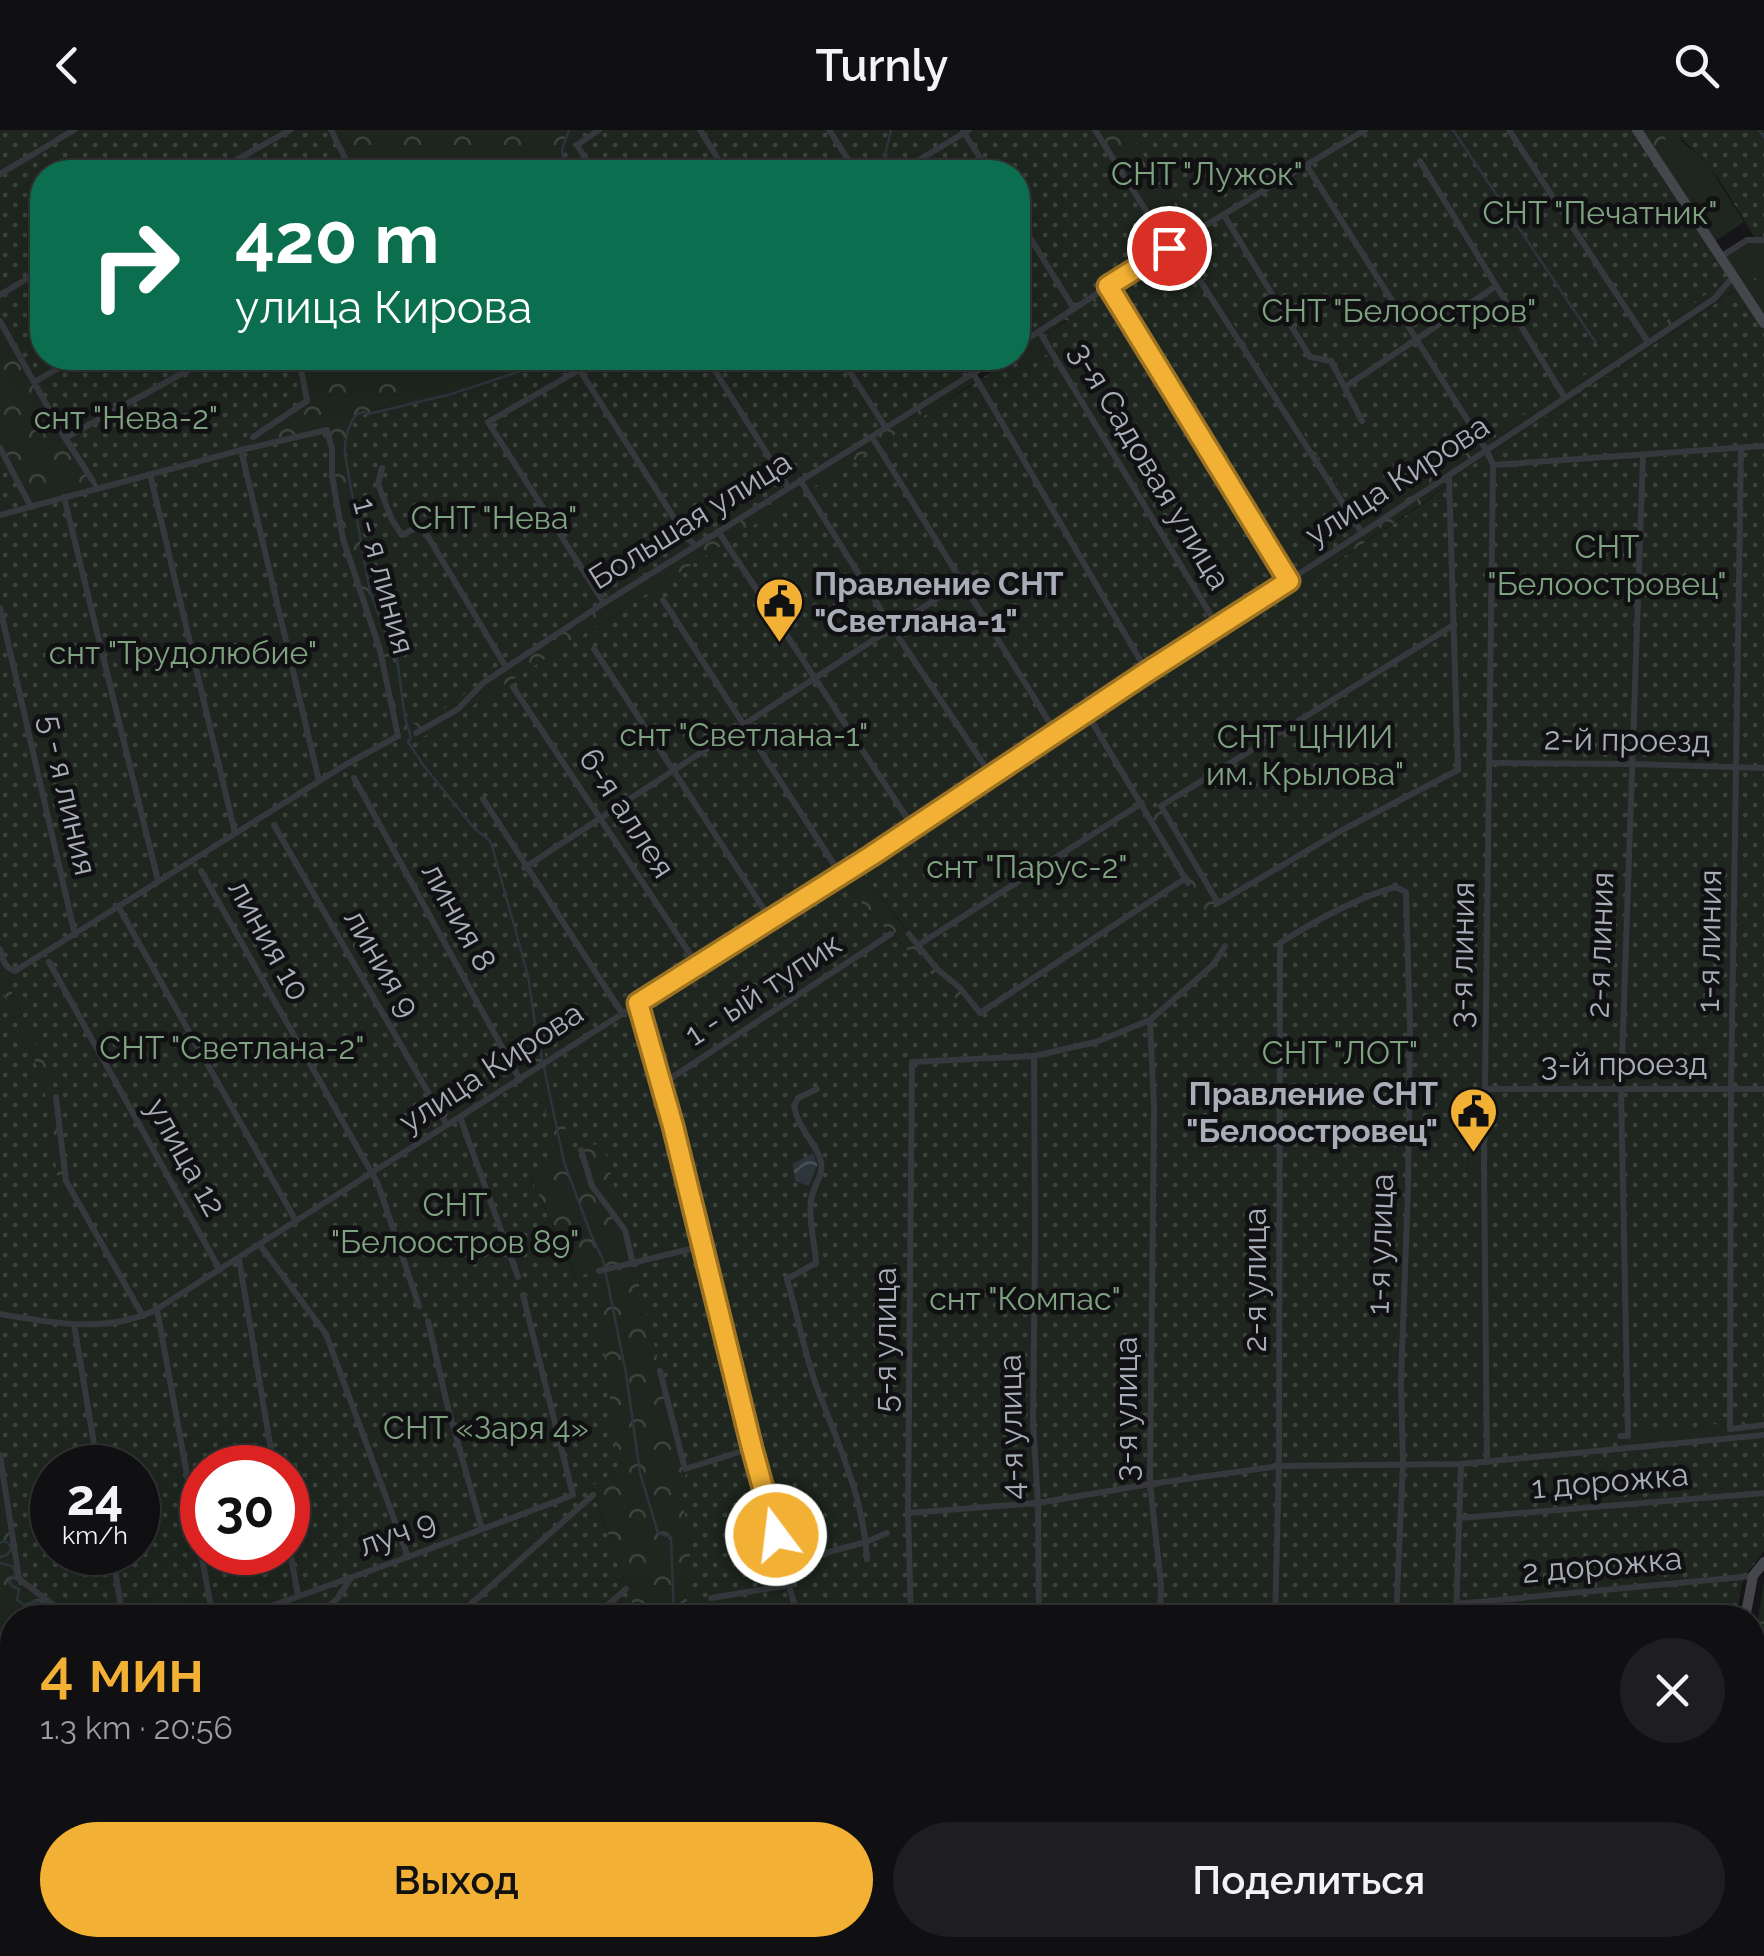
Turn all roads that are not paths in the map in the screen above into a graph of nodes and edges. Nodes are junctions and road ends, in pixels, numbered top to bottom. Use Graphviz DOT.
graph roads {
  1 [pos="290,130"];
  2 [pos="331,130"];
  3 [pos="599,130"];
  4 [pos="700,130"];
  5 [pos="829,130"];
  6 [pos="1095,130"];
  7 [pos="1365,130"];
  8 [pos="1509,130"];
  9 [pos="1637,130"];
  10 [pos="70,131"];
  11 [pos="965,131"];
  12 [pos="236,160"];
  13 [pos="346,160"];
  14 [pos="587,160"];
  15 [pos="719,160"];
  16 [pos="848,160"];
  17 [pos="918,160"];
  18 [pos="982,160"];
  19 [pos="1420,162"];
  20 [pos="1307,166"];
  21 [pos="0,174"];
  22 [pos="1224,214"];
  23 [pos="1030,237"];
  24 [pos="1764,240"];
  25 [pos="1173,245"];
  26 [pos="1719,257"];
  27 [pos="30,277"];
  28 [pos="1732,278"];
  29 [pos="1108,286"];
  30 [pos="1496,286"];
  31 [pos="0,294"];
  32 [pos="1074,308"];
  33 [pos="0,322"];
  34 [pos="1764,323"];
  35 [pos="1039,331"];
  36 [pos="1030,337"];
  37 [pos="1417,339"];
  38 [pos="1648,342"];
  39 [pos="56,370"];
  40 [pos="188,370"];
  41 [pos="301,370"];
  42 [pos="580,370"];
  43 [pos="715,370"];
  44 [pos="849,370"];
  45 [pos="977,370"];
  46 [pos="974,372"];
  47 [pos="34,382"];
  48 [pos="1345,387"];
  49 [pos="1565,398"];
  50 [pos="1362,421"];
  51 [pos="886,428"];
  52 [pos="872,437"];
  53 [pos="65,438"];
  54 [pos="254,442"];
  55 [pos="1764,446"];
  56 [pos="0,448"];
  57 [pos="1741,448"];
  58 [pos="241,450"];
  59 [pos="1488,451"];
  60 [pos="1643,456"];
  61 [pos="1493,466"];
  62 [pos="382,468"];
  63 [pos="150,474"];
  64 [pos="1448,476"];
  65 [pos="800,480"];
  66 [pos="96,485"];
  67 [pos="788,487"];
  68 [pos="64,498"];
  69 [pos="31,506"];
  70 [pos="0,515"];
  71 [pos="718,531"];
  72 [pos="1362,534"];
  73 [pos="695,545"];
  74 [pos="976,573"];
  75 [pos="1289,581"];
  76 [pos="963,582"];
  77 [pos="662,600"];
  78 [pos="604,603"];
  79 [pos="0,608"];
  80 [pos="1452,626"];
  81 [pos="1218,628"];
  82 [pos="893,629"];
  83 [pos="594,649"];
  84 [pos="506,668"];
  85 [pos="1147,672"];
  86 [pos="816,678"];
  87 [pos="513,687"];
  88 [pos="1086,712"];
  89 [pos="743,724"];
  90 [pos="416,733"];
  91 [pos="1056,733"];
  92 [pos="1490,763"];
  93 [pos="1631,764"];
  94 [pos="1737,768"];
  95 [pos="1764,768"];
  96 [pos="672,769"];
  97 [pos="991,775"];
  98 [pos="354,778"];
  99 [pos="319,781"];
  100 [pos="482,799"];
  101 [pos="1142,803"];
  102 [pos="600,817"];
  103 [pos="274,825"];
  104 [pos="913,827"];
  105 [pos="235,833"];
  106 [pos="526,866"];
  107 [pos="201,871"];
  108 [pos="841,875"];
  109 [pos="158,881"];
  110 [pos="118,906"];
  111 [pos="771,920"];
  112 [pos="74,934"];
  113 [pos="891,934"];
  114 [pos="909,934"];
  115 [pos="1280,944"];
  116 [pos="918,945"];
  117 [pos="1225,946"];
  118 [pos="0,949"];
  119 [pos="49,962"];
  120 [pos="698,966"];
  121 [pos="638,1003"];
  122 [pos="622,1013"];
  123 [pos="1150,1020"];
  124 [pos="1034,1056"];
  125 [pos="520,1080"];
  126 [pos="662,1085"];
  127 [pos="1485,1088"];
  128 [pos="1621,1088"];
  129 [pos="817,1090"];
  130 [pos="1731,1090"];
  131 [pos="1764,1090"];
  132 [pos="56,1097"];
  133 [pos="460,1117"];
  134 [pos="447,1125"];
  135 [pos="581,1150"];
  136 [pos="372,1173"];
  137 [pos="296,1221"];
  138 [pos="260,1245"];
  139 [pos="703,1246"];
  140 [pos="239,1259"];
  141 [pos="633,1264"];
  142 [pos="220,1270"];
  143 [pos="599,1271"];
  144 [pos="518,1277"];
  145 [pos="524,1295"];
  146 [pos="419,1306"];
  147 [pos="157,1309"];
  148 [pos="0,1314"];
  149 [pos="143,1316"];
  150 [pos="428,1321"];
  151 [pos="74,1324"];
  152 [pos="660,1370"];
  153 [pos="1764,1426"];
  154 [pos="1624,1436"];
  155 [pos="1764,1436"];
  156 [pos="94,1445"];
  157 [pos="270,1445"];
  158 [pos="752,1448"];
  159 [pos="0,1455"];
  160 [pos="1488,1462"];
  161 [pos="1403,1464"];
  162 [pos="1460,1464"];
  163 [pos="1280,1466"];
  164 [pos="1150,1484"];
  165 [pos="1764,1493"];
  166 [pos="593,1495"];
  167 [pos="1038,1503"];
  168 [pos="908,1513"];
  169 [pos="1460,1518"];
  170 [pos="482,1529"];
  171 [pos="887,1532"];
  172 [pos="866,1542"];
  173 [pos="408,1557"];
  174 [pos="867,1559"];
  175 [pos="1764,1562"];
  176 [pos="784,1564"];
  177 [pos="116,1575"];
  178 [pos="294,1575"];
  179 [pos="351,1576"];
  180 [pos="1752,1576"];
  181 [pos="790,1585"];
  182 [pos="626,1589"];
  183 [pos="298,1595"];
  184 [pos="711,1598"];
  185 [pos="1456,1604"];
  186 [pos="55,1605"];
  187 [pos="121,1605"];
  188 [pos="211,1605"];
  189 [pos="272,1605"];
  190 [pos="330,1605"];
  191 [pos="469,1605"];
  192 [pos="608,1605"];
  193 [pos="795,1605"];
  194 [pos="911,1605"];
  195 [pos="1039,1605"];
  196 [pos="1160,1605"];
  197 [pos="1275,1605"];
  198 [pos="1397,1605"];
  199 [pos="1747,1605"];
  1 -- 12 [label="street"];
  2 -- 13 [label="street"];
  3 -- 14 [label="street"];
  4 -- 15 [label="street"];
  5 -- 16 [label="street"];
  6 -- 25 [label="street"];
  7 -- 20 [label="street"];
  8 -- 38 [label="street"];
  9 -- 26 [label="street"];
  10 -- 21 [label="street"];
  11 -- 17 [label="street"];
  11 -- 18 [label="street"];
  19 -- 30 [label="street"];
  20 -- 22 [label="street"];
  20 -- 37 [label="street, 3-я линия"];
  22 -- 25 [label="street"];
  22 -- 48 [label="street"];
  23 -- 32 [label="street"];
  24 -- 26 [label="street"];
  25 -- 29 [label="street"];
  25 -- 72 [label="street"];
  26 -- 28 [label="street"];
  27 -- 31 [label="street"];
  28 -- 34 [label="street"];
  28 -- 38 [label="street, улица Кирова"];
  29 -- 32 [label="street"];
  29 -- 75 [label="street"];
  30 -- 37 [label="street"];
  30 -- 49 [label="street"];
  32 -- 35 [label="street"];
  33 -- 47 [label="street"];
  35 -- 36 [label="street"];
  35 -- 81 [label="street, 3-я Садовая улица"];
  37 -- 48 [label="street"];
  37 -- 59 [label="street, 3-я линия"];
  38 -- 49 [label="street, улица Кирова"];
  39 -- 47 [label="street"];
  40 -- 53 [label="street"];
  41 -- 54 [label="street"];
  42 -- 73 [label="street"];
  42 -- 78 [label="street"];
  43 -- 67 [label="street"];
  44 -- 51 [label="street"];
  45 -- 46 [label="street, Большая улица"];
  46 -- 51 [label="street, Большая улица"];
  46 -- 85 [label="street"];
  47 -- 53 [label="street"];
  48 -- 50 [label="street"];
  49 -- 59 [label="street, улица Кирова"];
  51 -- 52 [label="street, Большая улица"];
  52 -- 65 [label="street, Большая улица"];
  52 -- 76 [label="street"];
  53 -- 66 [label="street"];
  54 -- 58 [label="street"];
  54 -- 99 [label="street, 1 - я линия"];
  55 -- 57 [label="street"];
  56 -- 69 [label="street"];
  57 -- 60 [label="street"];
  57 -- 94 [label="street, 1-я линия"];
  58 -- 63 [label="street"];
  58 -- 99 [label="street"];
  59 -- 61 [label="street, 3-я линия"];
  59 -- 64 [label="street, улица Кирова"];
  60 -- 61 [label="street"];
  60 -- 93 [label="street, 2-я линия"];
  61 -- 92 [label="street, 3-я линия"];
  62 -- 84 [label="street"];
  63 -- 66 [label="street"];
  63 -- 105 [label="street"];
  64 -- 72 [label="street, улица Кирова"];
  64 -- 80 [label="street"];
  65 -- 67 [label="street, Большая улица"];
  65 -- 82 [label="street"];
  66 -- 68 [label="street"];
  67 -- 71 [label="street, Большая улица"];
  68 -- 69 [label="street"];
  68 -- 109 [label="street"];
  69 -- 70 [label="street"];
  71 -- 73 [label="street, Большая улица"];
  71 -- 86 [label="street"];
  72 -- 75 [label="street, улица Кирова"];
  73 -- 78 [label="street, Большая улица"];
  74 -- 76 [label="street"];
  75 -- 81 [label="street, улица Кирова"];
  76 -- 82 [label="street"];
  76 -- 91 [label="street"];
  77 -- 89 [label="street"];
  78 -- 84 [label="street, Большая улица"];
  79 -- 112 [label="street, 5 - я линия"];
  80 -- 80 [label="street"];
  81 -- 85 [label="street, улица Кирова"];
  82 -- 86 [label="street"];
  82 -- 97 [label="street"];
  83 -- 96 [label="street"];
  84 -- 90 [label="street, Большая улица"];
  85 -- 88 [label="street, улица Кирова"];
  86 -- 89 [label="street"];
  86 -- 104 [label="street"];
  87 -- 102 [label="street, 6-я аллея"];
  88 -- 91 [label="street, улица Кирова"];
  88 -- 101 [label="street"];
  89 -- 96 [label="street"];
  89 -- 108 [label="street"];
  91 -- 97 [label="street, улица Кирова"];
  92 -- 93 [label="street, 2-й проезд"];
  92 -- 127 [label="street, 3-я линия"];
  93 -- 94 [label="street, 2-й проезд"];
  93 -- 128 [label="street, 2-я линия"];
  94 -- 95 [label="street, 2-й проезд"];
  94 -- 130 [label="street, 1-я линия"];
  96 -- 102 [label="street"];
  96 -- 111 [label="street"];
  97 -- 104 [label="street, улица Кирова"];
  98 -- 125 [label="street, линия 8"];
  99 -- 105 [label="street"];
  100 -- 106 [label="street"];
  101 -- 116 [label="street"];
  101 -- 116 [label="street"];
  102 -- 106 [label="street"];
  102 -- 120 [label="street, 6-я аллея"];
  103 -- 134 [label="street, линия 9"];
  104 -- 108 [label="street, улица Кирова"];
  105 -- 109 [label="street"];
  106 -- 122 [label="street"];
  107 -- 136 [label="street, линия 10"];
  108 -- 111 [label="street, улица Кирова"];
  109 -- 110 [label="street"];
  110 -- 112 [label="street"];
  110 -- 137 [label="street"];
  111 -- 120 [label="street, улица Кирова"];
  112 -- 118 [label="street"];
  113 -- 126 [label="street, 1 - ый тупик"];
  114 -- 116 [label="street"];
  115 -- 161 [label="street, 1-я улица"];
  115 -- 163 [label="street, 2-я улица"];
  117 -- 123 [label="street"];
  119 -- 142 [label="street, улица 12"];
  120 -- 121 [label="street, улица Кирова"];
  121 -- 122 [label="street, улица Кирова"];
  121 -- 126 [label="street"];
  122 -- 125 [label="street, улица Кирова"];
  123 -- 124 [label="street"];
  123 -- 164 [label="street, 3-я улица"];
  124 -- 167 [label="street, 4-я улица"];
  124 -- 168 [label="street, 5-я улица"];
  125 -- 133 [label="street, улица Кирова"];
  126 -- 139 [label="street"];
  127 -- 128 [label="street, 3-й проезд"];
  127 -- 160 [label="street, 3-я линия"];
  128 -- 130 [label="street, 3-й проезд"];
  128 -- 154 [label="street, 2-я линия"];
  129 -- 172 [label="street"];
  130 -- 131 [label="street, 3-й проезд"];
  130 -- 153 [label="street, 1-я линия"];
  132 -- 149 [label="street"];
  133 -- 134 [label="street, улица Кирова"];
  133 -- 144 [label="street"];
  134 -- 136 [label="street, улица Кирова"];
  135 -- 141 [label="street"];
  136 -- 137 [label="street, улица Кирова"];
  136 -- 146 [label="street, линия 10"];
  137 -- 138 [label="street, улица Кирова"];
  138 -- 140 [label="street, улица Кирова"];
  138 -- 173 [label="street"];
  139 -- 141 [label="street"];
  139 -- 158 [label="street"];
  140 -- 142 [label="street, улица Кирова"];
  140 -- 157 [label="street"];
  141 -- 143 [label="street"];
  142 -- 147 [label="street, улица Кирова"];
  145 -- 170 [label="street, луч 9"];
  147 -- 149 [label="street, улица Кирова"];
  147 -- 188 [label="street"];
  148 -- 151 [label="street, улица Кирова"];
  149 -- 151 [label="street, улица Кирова"];
  150 -- 170 [label="street"];
  151 -- 156 [label="street"];
  152 -- 158 [label="street"];
  155 -- 160 [label="street"];
  158 -- 176 [label="street"];
  159 -- 186 [label="street"];
  160 -- 162 [label="street"];
  161 -- 162 [label="street"];
  161 -- 163 [label="street"];
  161 -- 198 [label="street, 1-я улица"];
  162 -- 169 [label="street"];
  163 -- 164 [label="street"];
  163 -- 197 [label="street, 2-я улица"];
  164 -- 167 [label="street"];
  164 -- 196 [label="street, 3-я улица"];
  165 -- 169 [label="street, 1 дорожка"];
  166 -- 191 [label="street"];
  167 -- 168 [label="street"];
  167 -- 195 [label="street, 4-я улица"];
  168 -- 194 [label="street, 5-я улица"];
  169 -- 185 [label="street"];
  170 -- 173 [label="street, луч 9"];
  171 -- 172 [label="street"];
  172 -- 174 [label="street"];
  172 -- 176 [label="street"];
  173 -- 179 [label="street, луч 9"];
  175 -- 180 [label="street"];
  176 -- 181 [label="street"];
  177 -- 187 [label="street"];
  178 -- 183 [label="street"];
  179 -- 183 [label="street, луч 9"];
  179 -- 190 [label="street"];
  180 -- 185 [label="street, 2 дорожка"];
  180 -- 199 [label="street"];
  181 -- 184 [label="street"];
  181 -- 193 [label="street"];
  182 -- 192 [label="street"];
  183 -- 189 [label="street, луч 9"];
}
